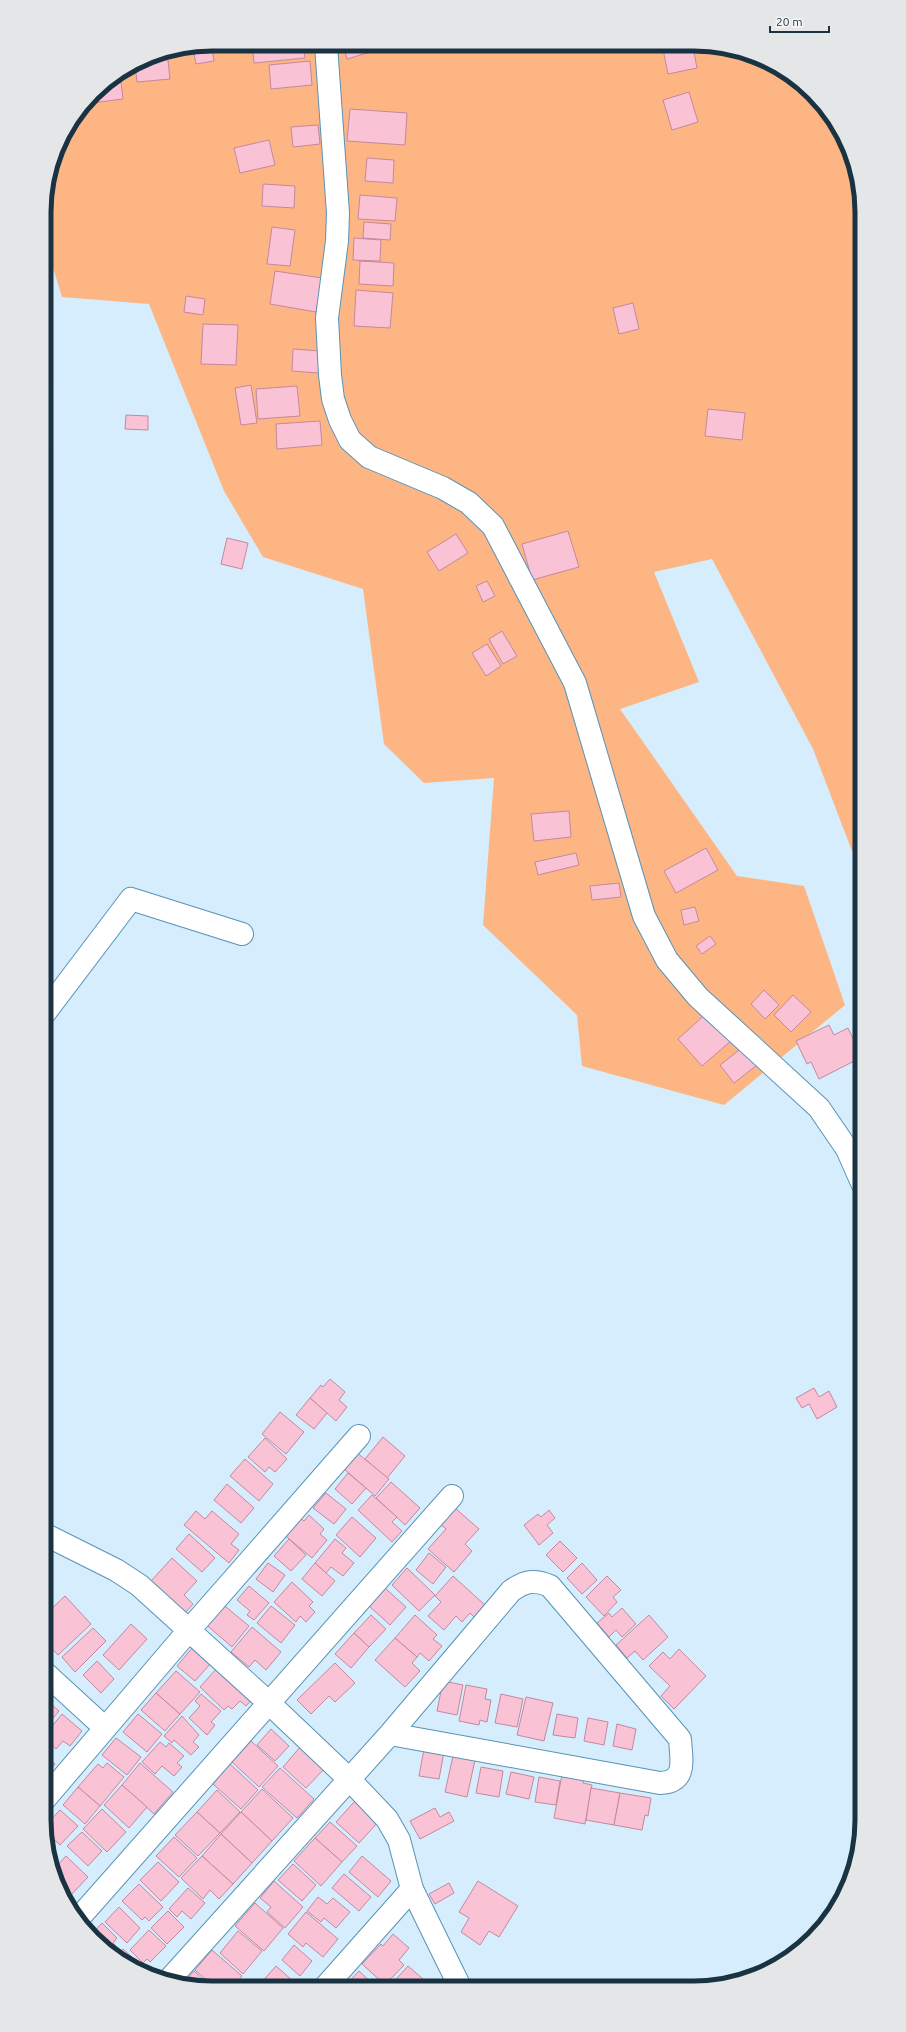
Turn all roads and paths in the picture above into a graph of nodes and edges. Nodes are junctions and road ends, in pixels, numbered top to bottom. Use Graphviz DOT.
graph roads {
  1 [pos="326,51"];
  2 [pos="242,934"];
  3 [pos="51,1005"];
  4 [pos="855,1168"];
  5 [pos="359,1436"];
  6 [pos="452,1496"];
  7 [pos="51,1538"];
  8 [pos="190,1629"];
  9 [pos="51,1678"];
  10 [pos="269,1703"];
  11 [pos="105,1728"];
  12 [pos="390,1734"];
  13 [pos="349,1780"];
  14 [pos="51,1792"];
  15 [pos="412,1889"];
  16 [pos="82,1915"];
  17 [pos="172,1976"];
  18 [pos="330,1981"];
  19 [pos="457,1981"];
  1 -- 4 [label="street"];
  2 -- 3 [label="street"];
  5 -- 8 [label="street"];
  6 -- 10 [label="street"];
  7 -- 8 [label="street"];
  8 -- 10 [label="street"];
  8 -- 11 [label="street"];
  9 -- 11 [label="street"];
  10 -- 13 [label="street"];
  10 -- 16 [label="street"];
  11 -- 14 [label="street"];
  12 -- 12 [label="street"];
  12 -- 13 [label="street"];
  13 -- 15 [label="street"];
  13 -- 17 [label="street"];
  15 -- 18 [label="street"];
  15 -- 19 [label="street"];
}
